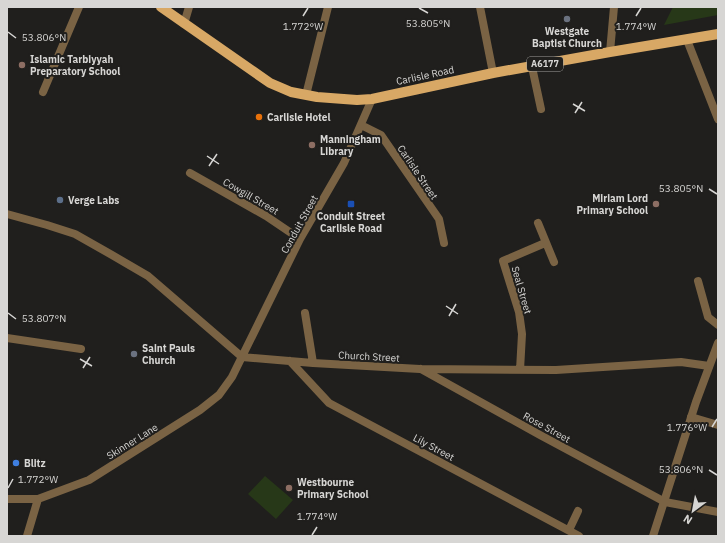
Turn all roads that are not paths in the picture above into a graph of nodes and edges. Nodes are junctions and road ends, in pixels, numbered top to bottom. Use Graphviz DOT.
graph roads {
  1 [pos="79,7"];
  2 [pos="161,7"];
  3 [pos="188,7"];
  4 [pos="328,7"];
  5 [pos="480,7"];
  6 [pos="614,7"];
  7 [pos="184,24"];
  8 [pos="718,34"];
  9 [pos="687,40"];
  10 [pos="610,52"];
  11 [pos="532,67"];
  12 [pos="492,74"];
  13 [pos="44,92"];
  14 [pos="306,95"];
  15 [pos="372,99"];
  16 [pos="541,109"];
  17 [pos="718,119"];
  18 [pos="360,125"];
  19 [pos="190,173"];
  20 [pos="7,214"];
  21 [pos="538,223"];
  22 [pos="300,239"];
  23 [pos="444,243"];
  24 [pos="545,243"];
  25 [pos="554,262"];
  26 [pos="698,281"];
  27 [pos="305,313"];
  28 [pos="718,325"];
  29 [pos="7,338"];
  30 [pos="718,343"];
  31 [pos="81,349"];
  32 [pos="242,357"];
  33 [pos="290,361"];
  34 [pos="312,363"];
  35 [pos="709,366"];
  36 [pos="420,368"];
  37 [pos="520,370"];
  38 [pos="691,418"];
  39 [pos="718,425"];
  40 [pos="38,499"];
  41 [pos="7,500"];
  42 [pos="665,502"];
  43 [pos="578,511"];
  44 [pos="718,512"];
  45 [pos="569,530"];
  46 [pos="27,536"];
  47 [pos="579,536"];
  48 [pos="653,536"];
  1 -- 13 [label="street"];
  2 -- 7 [label="main road, Carlisle Road / A6177"];
  3 -- 7 [label="street"];
  4 -- 14 [label="street"];
  5 -- 12 [label="street"];
  6 -- 10 [label="street"];
  7 -- 14 [label="main road, Carlisle Road / A6177"];
  8 -- 9 [label="main road, Carlisle Road / A6177"];
  9 -- 10 [label="main road, Carlisle Road / A6177"];
  9 -- 17 [label="street"];
  10 -- 11 [label="main road, Carlisle Road / A6177"];
  11 -- 12 [label="main road, Carlisle Road / A6177"];
  11 -- 16 [label="street"];
  12 -- 15 [label="main road, Carlisle Road / A6177"];
  14 -- 15 [label="main road, Carlisle Road / A6177"];
  15 -- 18 [label="street, Conduit Street"];
  18 -- 22 [label="street, Conduit Street"];
  18 -- 23 [label="street, Carlisle Street"];
  19 -- 22 [label="street, Cowgill Street"];
  20 -- 32 [label="street"];
  21 -- 24 [label="street"];
  22 -- 32 [label="street, Conduit Street"];
  24 -- 25 [label="street"];
  24 -- 37 [label="street, Seal Street"];
  26 -- 28 [label="street"];
  27 -- 34 [label="street"];
  29 -- 31 [label="street"];
  30 -- 35 [label="street"];
  32 -- 33 [label="street, Church Street"];
  32 -- 40 [label="street, Skinner Lane"];
  33 -- 34 [label="street, Church Street"];
  33 -- 45 [label="street, Lily Street"];
  34 -- 36 [label="street, Church Street"];
  35 -- 37 [label="street, Church Street"];
  35 -- 38 [label="street"];
  36 -- 37 [label="street, Church Street"];
  36 -- 42 [label="street, Rose Street"];
  38 -- 39 [label="street"];
  38 -- 42 [label="street"];
  40 -- 41 [label="street, Skinner Lane"];
  40 -- 46 [label="street"];
  42 -- 44 [label="street, Rose Street"];
  42 -- 48 [label="street"];
  43 -- 45 [label="street"];
  45 -- 47 [label="street, Lily Street"];
}
